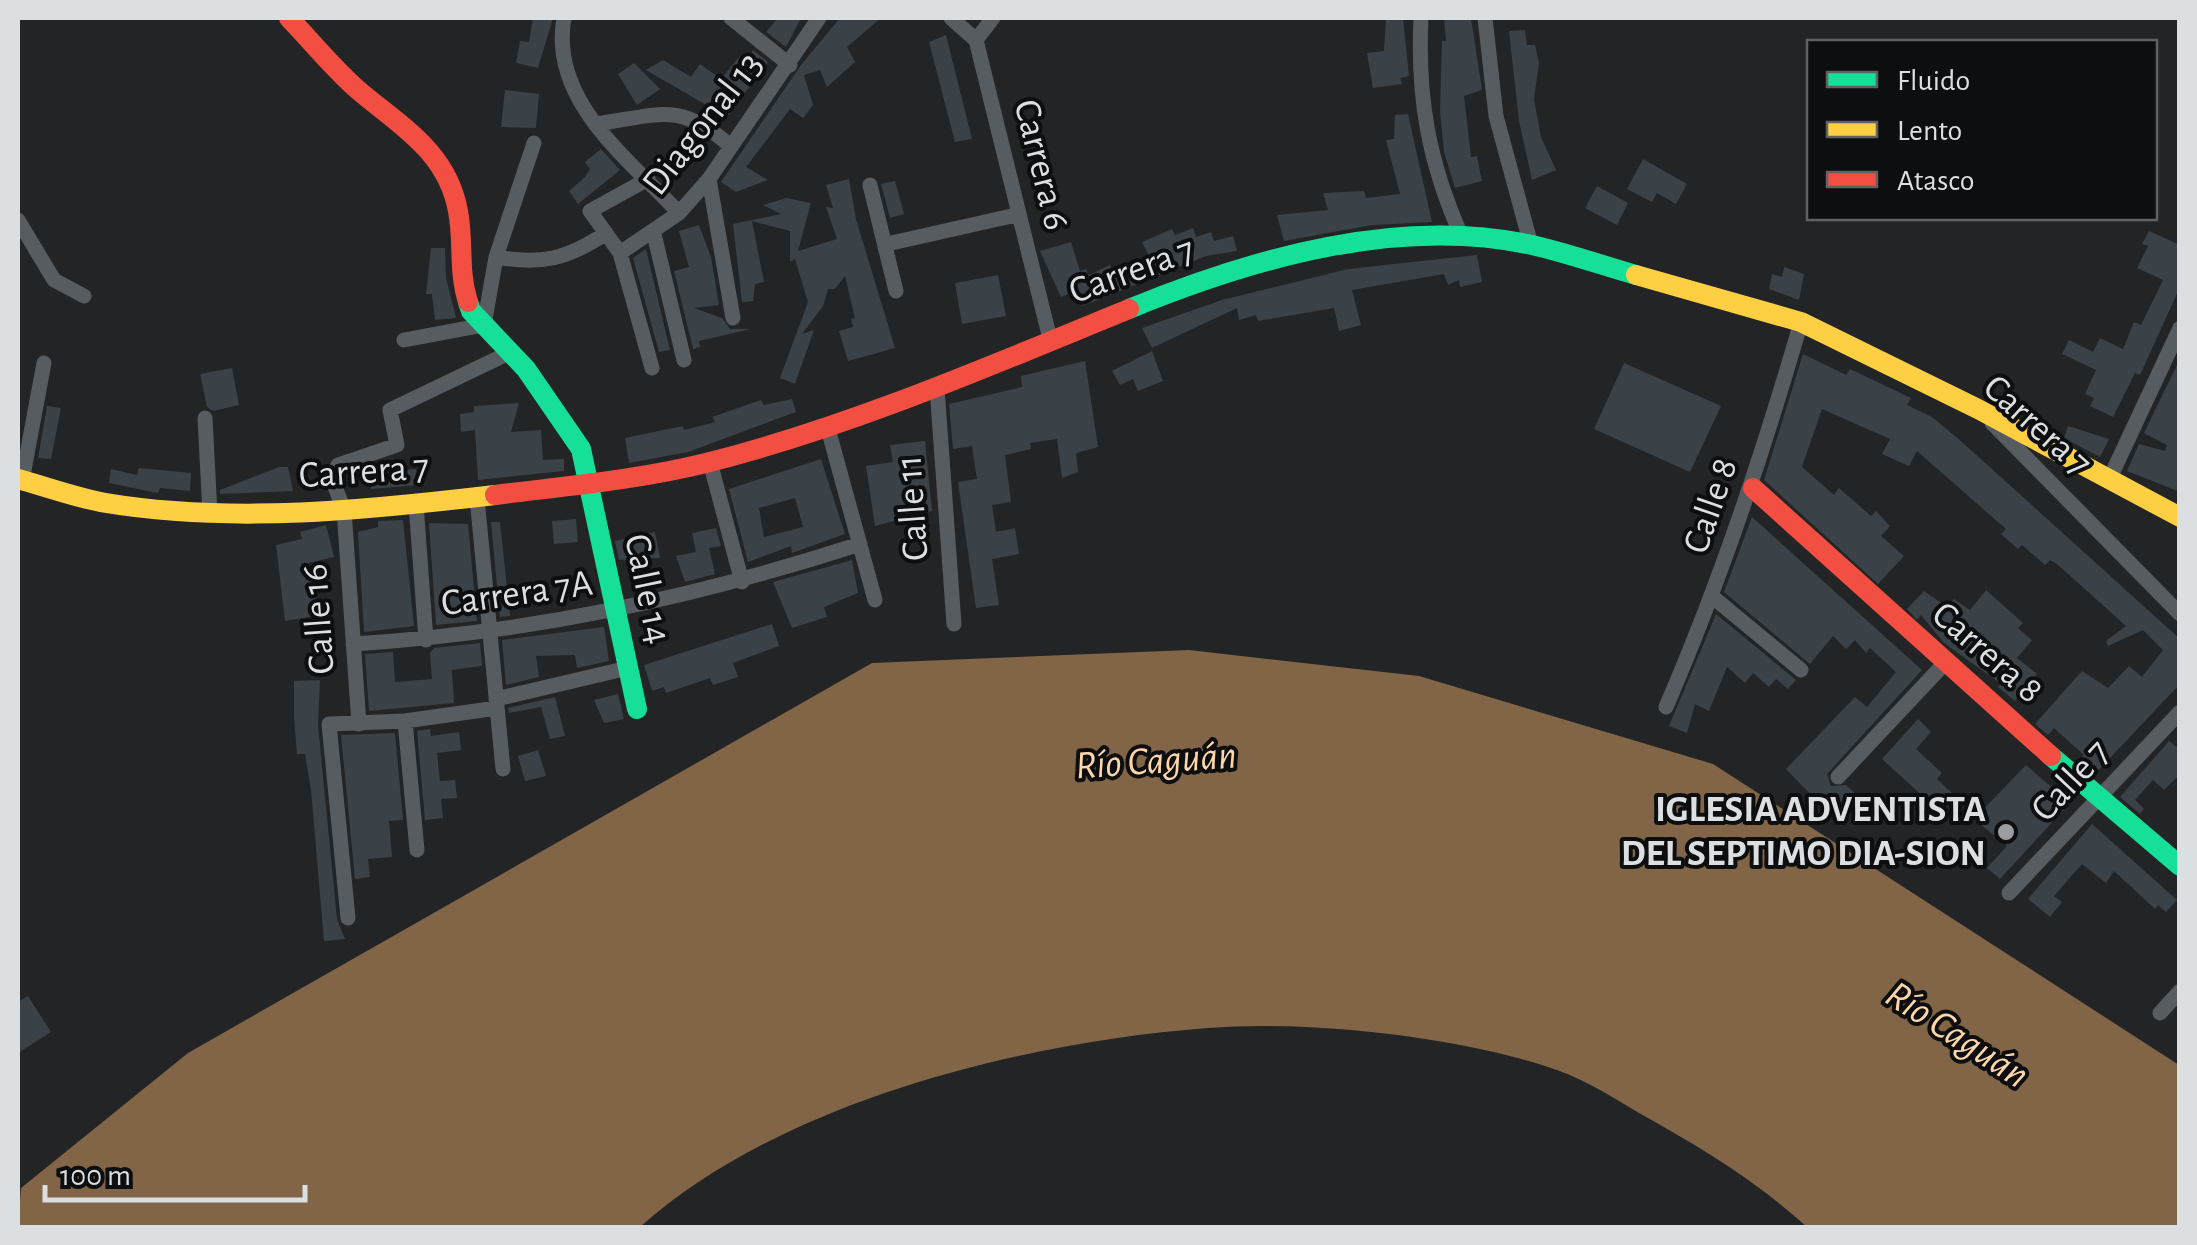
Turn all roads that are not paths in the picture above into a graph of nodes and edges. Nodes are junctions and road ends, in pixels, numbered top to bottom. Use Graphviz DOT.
graph roads {
  1 [pos="289,18"];
  2 [pos="564,18"];
  3 [pos="730,18"];
  4 [pos="818,18"];
  5 [pos="951,18"];
  6 [pos="993,18"];
  7 [pos="1421,18"];
  8 [pos="1484,18"];
  9 [pos="976,40"];
  10 [pos="790,65"];
  11 [pos="595,124"];
  12 [pos="534,143"];
  13 [pos="729,145"];
  14 [pos="648,179"];
  15 [pos="709,179"];
  16 [pos="870,184"];
  17 [pos="679,213"];
  18 [pos="1016,214"];
  19 [pos="18,220"];
  20 [pos="606,233"];
  21 [pos="654,234"];
  22 [pos="1462,238"];
  23 [pos="888,244"];
  24 [pos="1531,245"];
  25 [pos="620,252"];
  26 [pos="496,256"];
  27 [pos="896,291"];
  28 [pos="84,296"];
  29 [pos="733,318"];
  30 [pos="1802,322"];
  31 [pos="484,325"];
  32 [pos="2180,328"];
  33 [pos="1050,339"];
  34 [pos="404,340"];
  35 [pos="510,352"];
  36 [pos="684,360"];
  37 [pos="44,362"];
  38 [pos="652,368"];
  39 [pos="937,388"];
  40 [pos="1978,409"];
  41 [pos="205,418"];
  42 [pos="827,425"];
  43 [pos="710,462"];
  44 [pos="20,480"];
  45 [pos="2109,480"];
  46 [pos="588,484"];
  47 [pos="1753,488"];
  48 [pos="477,498"];
  49 [pos="416,504"];
  50 [pos="344,510"];
  51 [pos="210,514"];
  52 [pos="2180,518"];
  53 [pos="860,544"];
  54 [pos="742,582"];
  55 [pos="1714,598"];
  56 [pos="875,600"];
  57 [pos="616,612"];
  58 [pos="2180,614"];
  59 [pos="954,624"];
  60 [pos="490,633"];
  61 [pos="426,640"];
  62 [pos="353,644"];
  63 [pos="1944,664"];
  64 [pos="628,668"];
  65 [pos="1801,670"];
  66 [pos="497,703"];
  67 [pos="1666,707"];
  68 [pos="637,709"];
  69 [pos="2180,712"];
  70 [pos="405,720"];
  71 [pos="359,724"];
  72 [pos="503,769"];
  73 [pos="1838,777"];
  74 [pos="2102,796"];
  75 [pos="418,850"];
  76 [pos="2180,866"];
  77 [pos="2009,893"];
  78 [pos="348,918"];
  79 [pos="2180,991"];
  80 [pos="2160,1012"];
  1 -- 31 [label="main road, Calle 14"];
  2 -- 11 [label="street"];
  3 -- 10 [label="street"];
  4 -- 10 [label="street, Diagonal 13"];
  5 -- 9 [label="street"];
  6 -- 9 [label="street"];
  7 -- 22 [label="street"];
  8 -- 24 [label="street"];
  9 -- 18 [label="street, Carrera 6"];
  10 -- 13 [label="street, Diagonal 13"];
  11 -- 13 [label="street"];
  11 -- 14 [label="street"];
  12 -- 26 [label="street"];
  13 -- 15 [label="street, Diagonal 13"];
  14 -- 17 [label="street"];
  14 -- 20 [label="street"];
  15 -- 17 [label="street, Diagonal 13"];
  15 -- 29 [label="street"];
  16 -- 23 [label="street"];
  17 -- 21 [label="street, Diagonal 13"];
  18 -- 23 [label="street"];
  18 -- 33 [label="street, Carrera 6"];
  19 -- 28 [label="street"];
  20 -- 25 [label="street"];
  20 -- 26 [label="street"];
  21 -- 25 [label="street, Diagonal 13"];
  21 -- 36 [label="street"];
  22 -- 24 [label="main road, Carrera 7"];
  22 -- 33 [label="main road, Carrera 7"];
  23 -- 27 [label="street"];
  24 -- 30 [label="main road, Carrera 7"];
  25 -- 38 [label="street"];
  26 -- 31 [label="street"];
  30 -- 40 [label="main road, Carrera 7"];
  30 -- 47 [label="street, Calle 8"];
  31 -- 34 [label="street"];
  31 -- 35 [label="main road, Calle 14"];
  32 -- 45 [label="street"];
  33 -- 39 [label="main road, Carrera 7"];
  35 -- 46 [label="main road, Calle 14"];
  35 -- 50 [label="street, Calle 16"];
  37 -- 44 [label="street"];
  39 -- 42 [label="main road, Carrera 7"];
  39 -- 59 [label="street, Calle 11"];
  40 -- 45 [label="main road"];
  40 -- 58 [label="street, Carrera 7"];
  41 -- 51 [label="street"];
  42 -- 43 [label="main road, Carrera 7"];
  42 -- 53 [label="street"];
  43 -- 46 [label="main road, Carrera 7"];
  43 -- 54 [label="street"];
  44 -- 51 [label="main road, Carrera 7"];
  45 -- 52 [label="main road"];
  46 -- 48 [label="main road, Carrera 7"];
  46 -- 57 [label="main road, Calle 14"];
  47 -- 55 [label="street, Calle 8"];
  47 -- 63 [label="main road, Carrera 8"];
  48 -- 49 [label="main road, Carrera 7"];
  48 -- 60 [label="street"];
  49 -- 50 [label="main road, Carrera 7"];
  49 -- 61 [label="street"];
  50 -- 51 [label="main road, Carrera 7"];
  50 -- 62 [label="street, Calle 16"];
  53 -- 54 [label="street, Carrera 7A"];
  53 -- 56 [label="street"];
  54 -- 57 [label="street, Carrera 7A"];
  55 -- 65 [label="street"];
  55 -- 67 [label="street, Calle 8"];
  57 -- 60 [label="street, Carrera 7A"];
  57 -- 64 [label="main road, Calle 14"];
  60 -- 61 [label="street, Carrera 7A"];
  60 -- 66 [label="street"];
  61 -- 62 [label="street, Carrera 7A"];
  62 -- 71 [label="street, Calle 16"];
  63 -- 73 [label="street"];
  63 -- 74 [label="main road, Carrera 8"];
  64 -- 66 [label="street"];
  64 -- 68 [label="main road, Calle 14"];
  66 -- 70 [label="street"];
  66 -- 72 [label="street"];
  69 -- 74 [label="street, Calle 7"];
  70 -- 71 [label="street"];
  70 -- 75 [label="street"];
  71 -- 78 [label="street, Calle 16"];
  74 -- 76 [label="main road, Carrera 8"];
  74 -- 77 [label="street, Calle 7"];
  79 -- 80 [label="street"];
}
